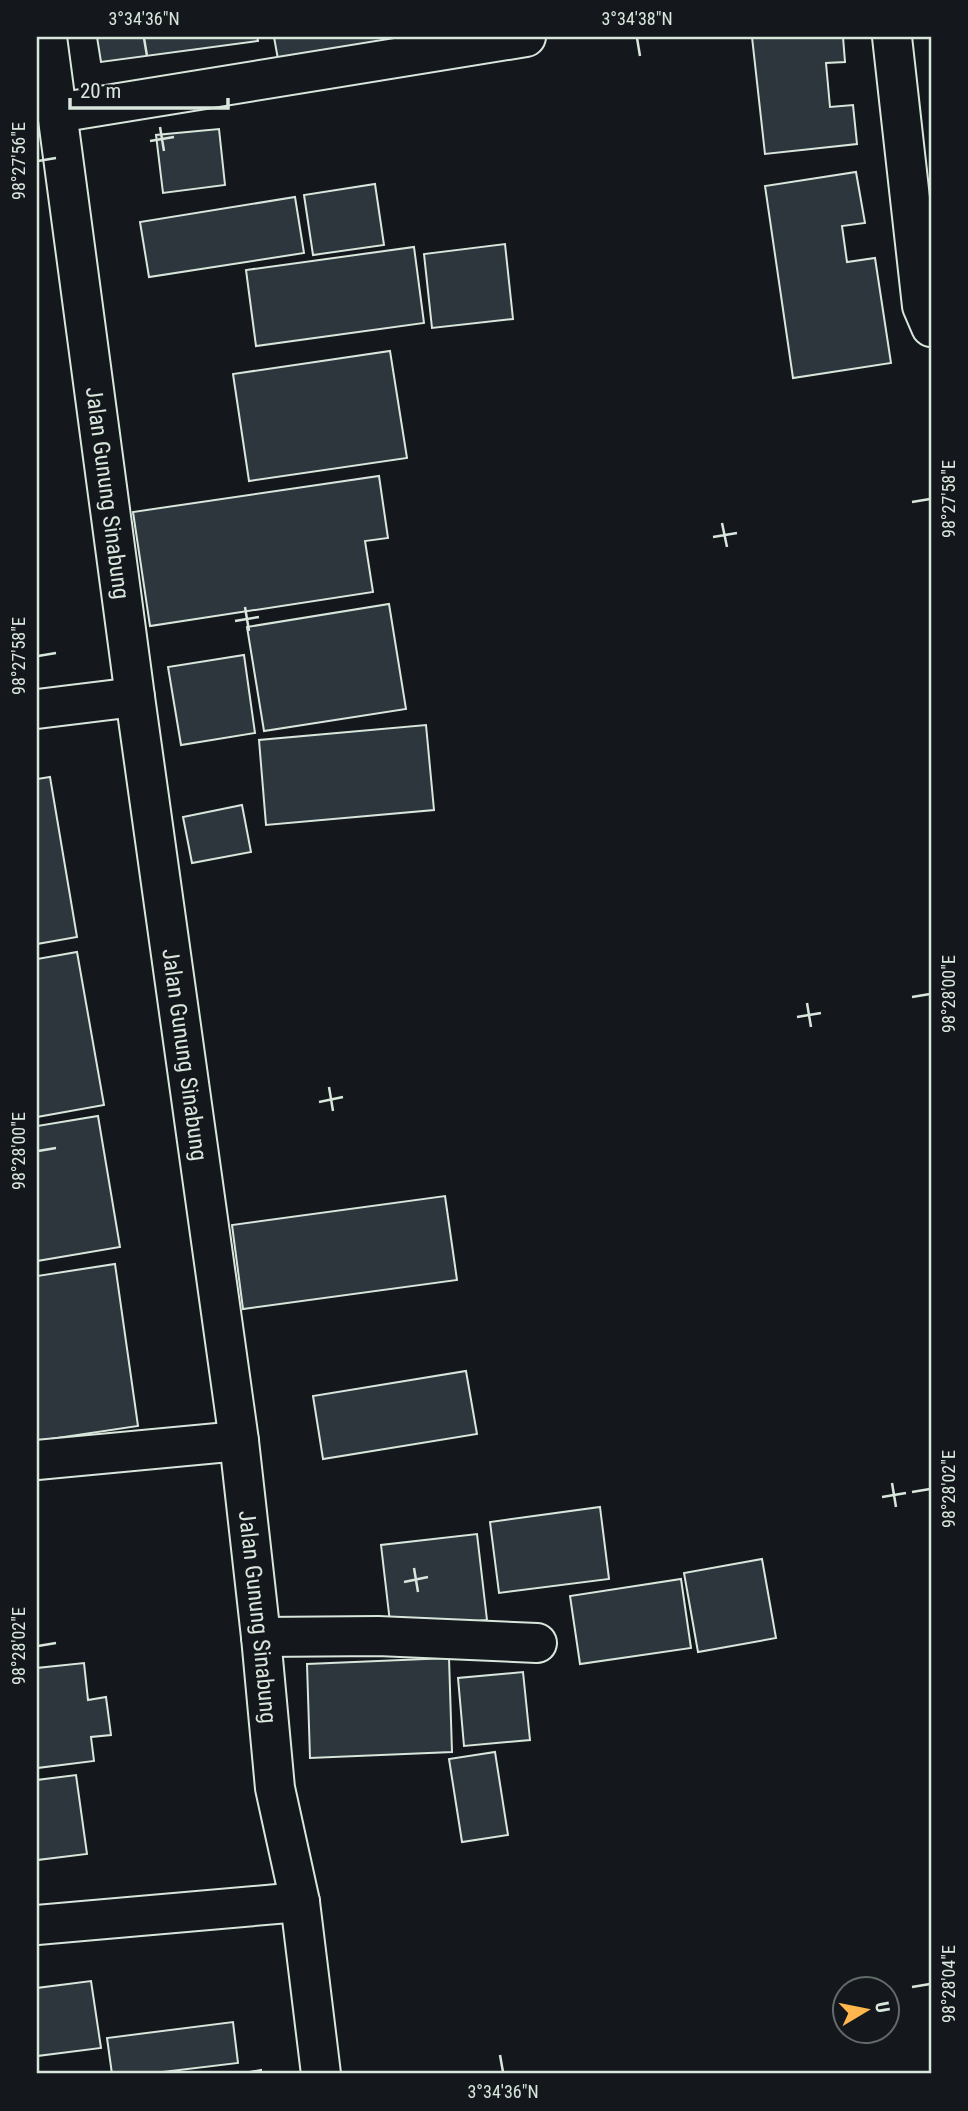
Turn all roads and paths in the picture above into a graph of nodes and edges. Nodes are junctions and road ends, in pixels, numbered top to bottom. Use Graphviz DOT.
graph roads {
  1 [pos="47,37"];
  2 [pos="526,37"];
  3 [pos="892,37"];
  4 [pos="57,114"];
  5 [pos="931,327"];
  6 [pos="135,697"];
  7 [pos="37,709"];
  8 [pos="239,1441"];
  9 [pos="37,1460"];
  10 [pos="261,1637"];
  11 [pos="537,1643"];
  12 [pos="300,1902"];
  13 [pos="37,1926"];
  14 [pos="321,2074"];
  1 -- 4 [label="street, Jalan Gunung Sinabung"];
  2 -- 4 [label="street"];
  3 -- 5 [label="street"];
  4 -- 6 [label="street, Jalan Gunung Sinabung"];
  6 -- 7 [label="street"];
  6 -- 8 [label="street, Jalan Gunung Sinabung"];
  8 -- 9 [label="street"];
  8 -- 10 [label="street, Jalan Gunung Sinabung"];
  10 -- 11 [label="street"];
  10 -- 12 [label="street, Jalan Gunung Sinabung"];
  12 -- 13 [label="street"];
  12 -- 14 [label="street, Jalan Gunung Sinabung"];
}
